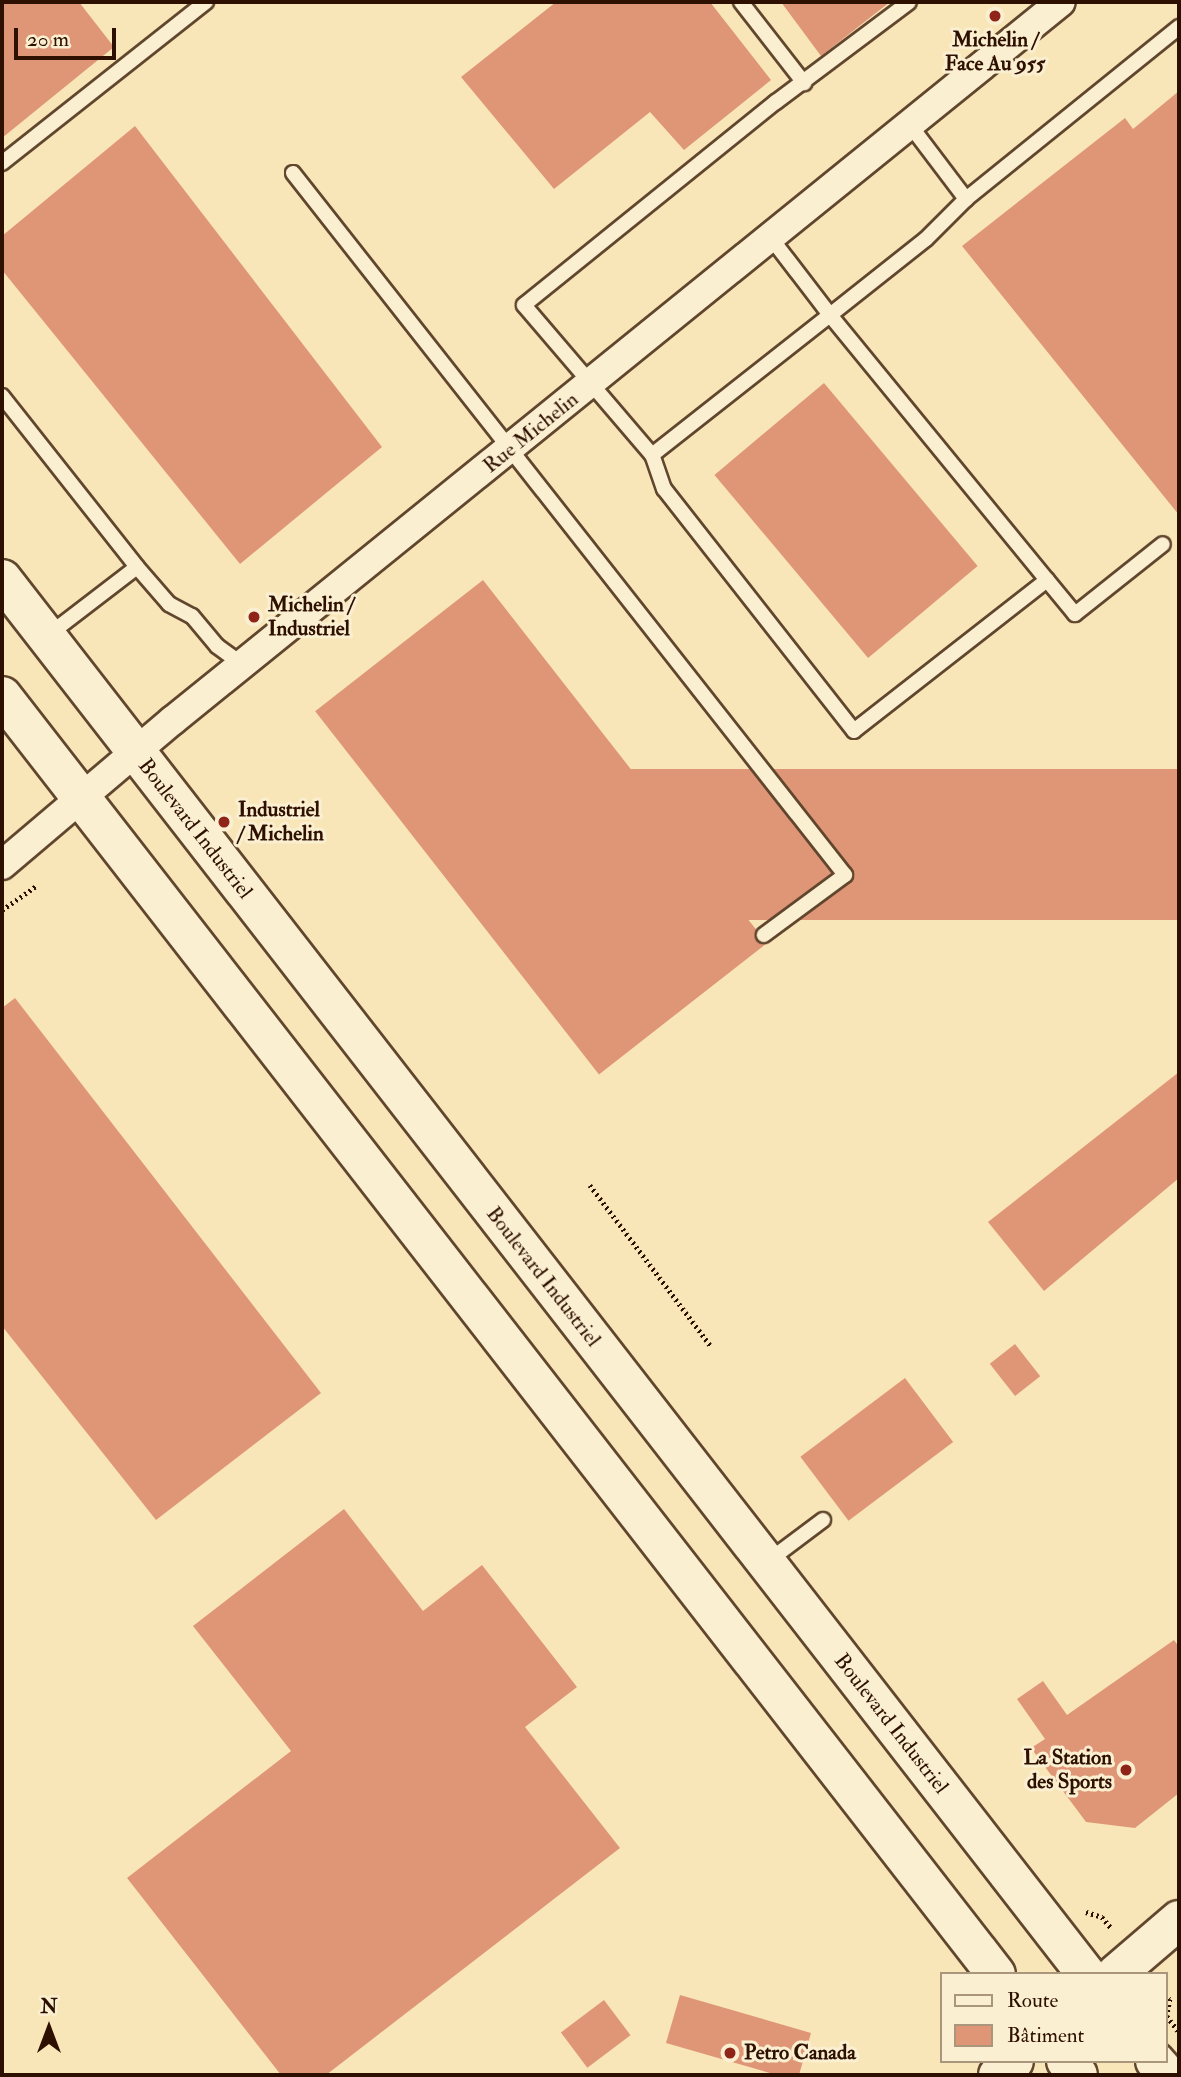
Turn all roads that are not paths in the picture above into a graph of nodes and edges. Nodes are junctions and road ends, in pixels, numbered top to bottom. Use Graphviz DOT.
graph roads {
  1 [pos="206,2"];
  2 [pos="741,2"];
  3 [pos="909,2"];
  4 [pos="1055,3"];
  5 [pos="1179,27"];
  6 [pos="804,83"];
  7 [pos="909,125"];
  8 [pos="2,163"];
  9 [pos="293,173"];
  10 [pos="966,199"];
  11 [pos="771,238"];
  12 [pos="830,315"];
  13 [pos="591,383"];
  14 [pos="2,396"];
  15 [pos="510,449"];
  16 [pos="652,455"];
  17 [pos="1163,544"];
  18 [pos="138,567"];
  19 [pos="2,579"];
  20 [pos="1047,580"];
  21 [pos="46,637"];
  22 [pos="242,664"];
  23 [pos="2,696"];
  24 [pos="135,753"];
  25 [pos="82,798"];
  26 [pos="2,865"];
  27 [pos="764,935"];
  28 [pos="823,1520"];
  29 [pos="766,1563"];
  30 [pos="1179,1920"];
  31 [pos="994,1972"];
  32 [pos="1084,1972"];
  33 [pos="1118,1972"];
  34 [pos="1012,2063"];
  35 [pos="998,2075"];
  1 -- 8 [label="lane"];
  2 -- 6 [label="lane"];
  3 -- 6 [label="lane"];
  4 -- 7 [label="street, Rue Michelin"];
  5 -- 10 [label="lane"];
  6 -- 13 [label="lane"];
  7 -- 10 [label="lane"];
  7 -- 11 [label="street, Rue Michelin"];
  9 -- 15 [label="lane"];
  10 -- 12 [label="lane"];
  11 -- 12 [label="lane"];
  11 -- 13 [label="street, Rue Michelin"];
  12 -- 16 [label="lane"];
  12 -- 20 [label="lane"];
  13 -- 15 [label="street, Rue Michelin"];
  13 -- 16 [label="lane"];
  14 -- 18 [label="lane"];
  15 -- 22 [label="street, Rue Michelin"];
  15 -- 27 [label="lane"];
  16 -- 20 [label="lane"];
  17 -- 20 [label="lane"];
  18 -- 21 [label="lane"];
  18 -- 22 [label="lane"];
  19 -- 21 [label="street, Boulevard Industriel"];
  21 -- 24 [label="street, Boulevard Industriel"];
  22 -- 24 [label="street, Rue Michelin"];
  23 -- 25 [label="street"];
  24 -- 25 [label="street, Rue Michelin"];
  24 -- 29 [label="street, Boulevard Industriel"];
  25 -- 26 [label="street, Rue Michelin"];
  25 -- 31 [label="street"];
  28 -- 29 [label="lane"];
  29 -- 32 [label="street, Boulevard Industriel"];
  30 -- 33 [label="street"];
  34 -- 35 [label="street"];
}
